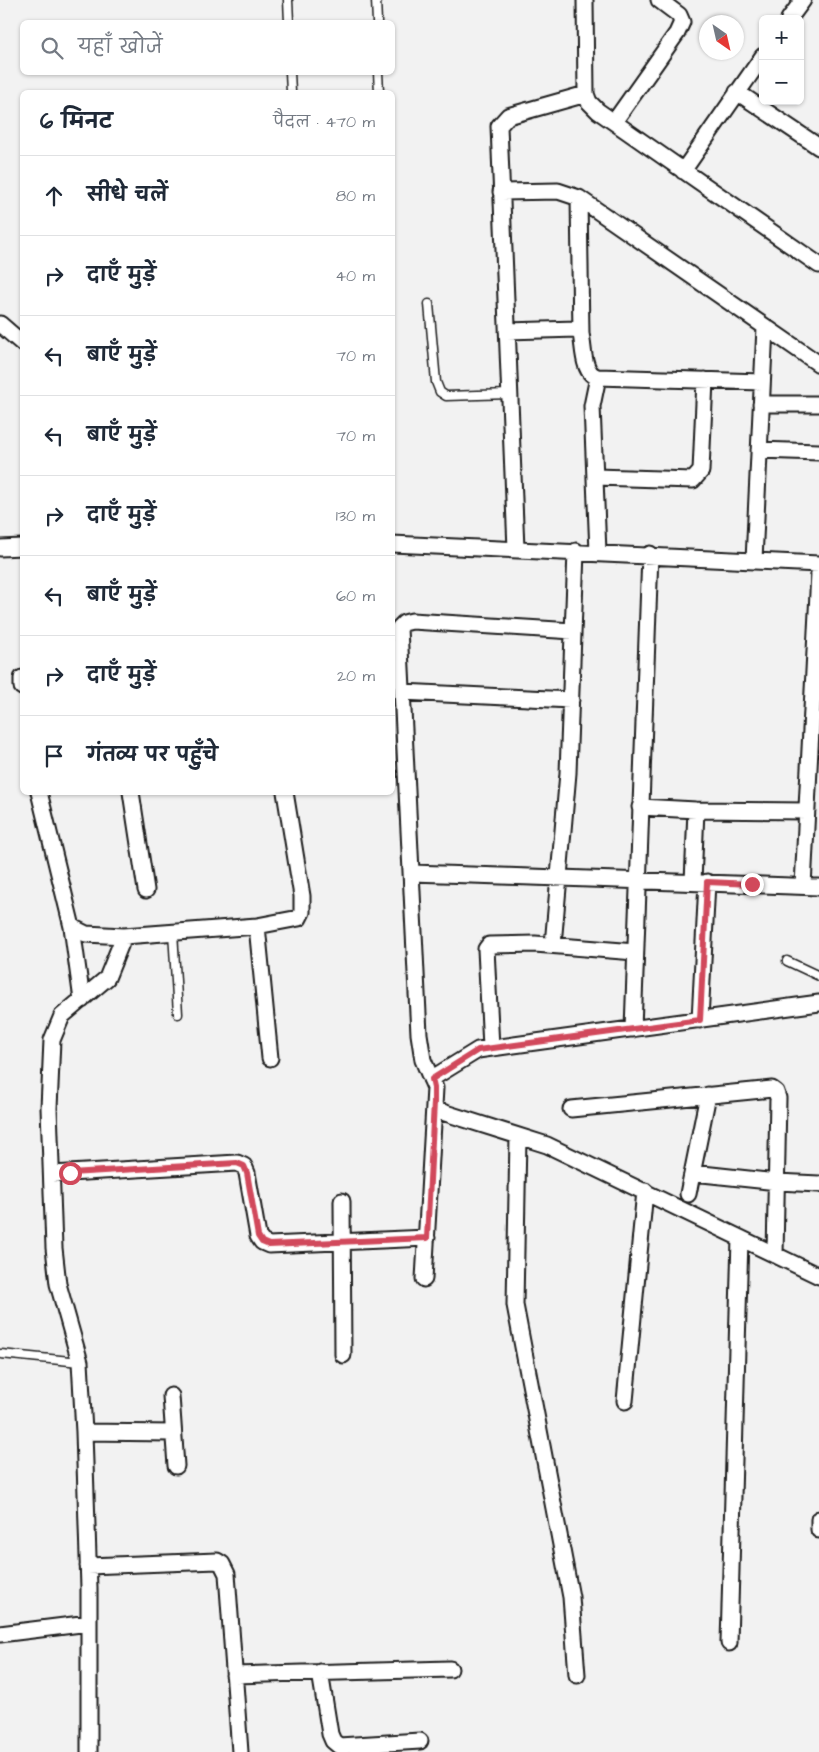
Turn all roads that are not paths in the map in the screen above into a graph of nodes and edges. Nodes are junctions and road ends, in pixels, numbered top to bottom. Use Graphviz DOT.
graph roads {
  1 [pos="288,0"];
  2 [pos="376,0"];
  3 [pos="585,0"];
  4 [pos="659,0"];
  5 [pos="802,0"];
  6 [pos="792,15"];
  7 [pos="289,20"];
  8 [pos="377,20"];
  9 [pos="760,60"];
  10 [pos="290,75"];
  11 [pos="378,75"];
  12 [pos="291,90"];
  13 [pos="379,90"];
  14 [pos="737,92"];
  15 [pos="586,94"];
  16 [pos="614,122"];
  17 [pos="819,147"];
  18 [pos="683,171"];
  19 [pos="501,192"];
  20 [pos="579,198"];
  21 [pos="819,265"];
  22 [pos="429,304"];
  23 [pos="0,324"];
  24 [pos="765,327"];
  25 [pos="507,331"];
  26 [pos="582,334"];
  27 [pos="20,341"];
  28 [pos="819,364"];
  29 [pos="598,378"];
  30 [pos="705,380"];
  31 [pos="762,382"];
  32 [pos="510,394"];
  33 [pos="761,404"];
  34 [pos="819,404"];
  35 [pos="759,450"];
  36 [pos="819,452"];
  37 [pos="596,477"];
  38 [pos="395,544"];
  39 [pos="20,547"];
  40 [pos="0,548"];
  41 [pos="516,549"];
  42 [pos="576,551"];
  43 [pos="598,552"];
  44 [pos="650,554"];
  45 [pos="754,560"];
  46 [pos="819,564"];
  47 [pos="819,573"];
  48 [pos="573,631"];
  49 [pos="816,681"];
  50 [pos="402,692"];
  51 [pos="571,700"];
  52 [pos="40,795"];
  53 [pos="131,795"];
  54 [pos="285,795"];
  55 [pos="640,807"];
  56 [pos="696,810"];
  57 [pos="807,811"];
  58 [pos="412,873"];
  59 [pos="560,876"];
  60 [pos="637,879"];
  61 [pos="700,882"];
  62 [pos="803,886"];
  63 [pos="819,887"];
  64 [pos="146,890"];
  65 [pos="257,926"];
  66 [pos="72,927"];
  67 [pos="174,932"];
  68 [pos="124,936"];
  69 [pos="553,945"];
  70 [pos="635,952"];
  71 [pos="787,961"];
  72 [pos="819,976"];
  73 [pos="82,1000"];
  74 [pos="819,1003"];
  75 [pos="178,1014"];
  76 [pos="700,1020"];
  77 [pos="633,1029"];
  78 [pos="491,1047"];
  79 [pos="270,1058"];
  80 [pos="434,1094"];
  81 [pos="708,1096"];
  82 [pos="571,1109"];
  83 [pos="518,1136"];
  84 [pos="693,1173"];
  85 [pos="52,1174"];
  86 [pos="777,1182"];
  87 [pos="819,1184"];
  88 [pos="645,1191"];
  89 [pos="688,1194"];
  90 [pos="342,1201"];
  91 [pos="427,1238"];
  92 [pos="740,1238"];
  93 [pos="342,1241"];
  94 [pos="776,1255"];
  95 [pos="819,1276"];
  96 [pos="424,1279"];
  97 [pos="1,1354"];
  98 [pos="343,1355"];
  99 [pos="80,1362"];
  100 [pos="170,1396"];
  101 [pos="625,1401"];
  102 [pos="84,1432"];
  103 [pos="174,1433"];
  104 [pos="176,1466"];
  105 [pos="819,1519"];
  106 [pos="819,1530"];
  107 [pos="88,1566"];
  108 [pos="89,1623"];
  109 [pos="0,1634"];
  110 [pos="729,1643"];
  111 [pos="450,1668"];
  112 [pos="320,1672"];
  113 [pos="234,1674"];
  114 [pos="577,1675"];
  115 [pos="420,1741"];
  116 [pos="89,1752"];
  117 [pos="240,1752"];
  1 -- 7 [label="lane"];
  2 -- 8 [label="lane"];
  3 -- 15 [label="street"];
  4 -- 16 [label="street"];
  5 -- 6 [label="street"];
  9 -- 14 [label="street"];
  10 -- 12 [label="lane"];
  11 -- 13 [label="lane"];
  14 -- 17 [label="street"];
  14 -- 18 [label="street"];
  15 -- 16 [label="street"];
  15 -- 19 [label="street"];
  16 -- 18 [label="street"];
  18 -- 21 [label="street"];
  19 -- 20 [label="street"];
  19 -- 25 [label="street"];
  20 -- 24 [label="street"];
  20 -- 26 [label="street"];
  22 -- 32 [label="lane"];
  23 -- 27 [label="street"];
  24 -- 28 [label="street"];
  24 -- 31 [label="street"];
  25 -- 26 [label="street"];
  25 -- 32 [label="street"];
  26 -- 29 [label="street"];
  29 -- 30 [label="street"];
  29 -- 37 [label="street"];
  30 -- 31 [label="street"];
  30 -- 37 [label="street"];
  31 -- 33 [label="street"];
  32 -- 41 [label="street"];
  33 -- 34 [label="street"];
  33 -- 35 [label="street"];
  35 -- 36 [label="street"];
  35 -- 45 [label="street"];
  37 -- 43 [label="street"];
  38 -- 41 [label="street"];
  39 -- 40 [label="street"];
  41 -- 42 [label="street"];
  42 -- 43 [label="street"];
  42 -- 48 [label="street"];
  43 -- 44 [label="street"];
  44 -- 45 [label="street"];
  44 -- 55 [label="street"];
  45 -- 46 [label="street"];
  47 -- 49 [label="street"];
  48 -- 50 [label="street"];
  48 -- 51 [label="street"];
  49 -- 57 [label="street"];
  50 -- 51 [label="street"];
  50 -- 58 [label="street"];
  51 -- 59 [label="street"];
  52 -- 66 [label="street"];
  53 -- 64 [label="street"];
  54 -- 65 [label="street"];
  55 -- 56 [label="street"];
  55 -- 60 [label="street"];
  56 -- 57 [label="street"];
  56 -- 61 [label="street"];
  57 -- 62 [label="street"];
  58 -- 59 [label="street"];
  58 -- 80 [label="street"];
  59 -- 60 [label="street"];
  59 -- 69 [label="street"];
  60 -- 61 [label="street"];
  60 -- 70 [label="street"];
  61 -- 62 [label="street"];
  61 -- 76 [label="street"];
  62 -- 63 [label="street"];
  65 -- 67 [label="street"];
  65 -- 79 [label="street"];
  66 -- 68 [label="street"];
  66 -- 73 [label="street"];
  67 -- 68 [label="street"];
  67 -- 75 [label="lane"];
  68 -- 73 [label="street"];
  69 -- 70 [label="street"];
  69 -- 78 [label="street"];
  70 -- 77 [label="street"];
  71 -- 72 [label="lane"];
  73 -- 85 [label="street"];
  74 -- 76 [label="street"];
  76 -- 77 [label="street"];
  77 -- 78 [label="street"];
  78 -- 80 [label="street"];
  80 -- 83 [label="street"];
  80 -- 91 [label="street"];
  81 -- 82 [label="street"];
  81 -- 84 [label="street"];
  81 -- 86 [label="street"];
  83 -- 88 [label="street"];
  83 -- 114 [label="street"];
  84 -- 86 [label="street"];
  84 -- 89 [label="street"];
  85 -- 93 [label="street"];
  85 -- 99 [label="street"];
  86 -- 87 [label="street"];
  86 -- 94 [label="street"];
  88 -- 92 [label="street"];
  88 -- 101 [label="street"];
  90 -- 93 [label="street"];
  91 -- 93 [label="street"];
  91 -- 96 [label="street"];
  92 -- 94 [label="street"];
  92 -- 110 [label="street"];
  93 -- 98 [label="street"];
  94 -- 95 [label="street"];
  97 -- 99 [label="lane"];
  99 -- 102 [label="street"];
  100 -- 103 [label="street"];
  102 -- 103 [label="street"];
  102 -- 107 [label="street"];
  103 -- 104 [label="street"];
  105 -- 106 [label="street"];
  107 -- 108 [label="street"];
  107 -- 113 [label="street"];
  108 -- 109 [label="street"];
  108 -- 116 [label="street"];
  111 -- 112 [label="street"];
  112 -- 113 [label="street"];
  112 -- 115 [label="street"];
  113 -- 117 [label="street"];
}
